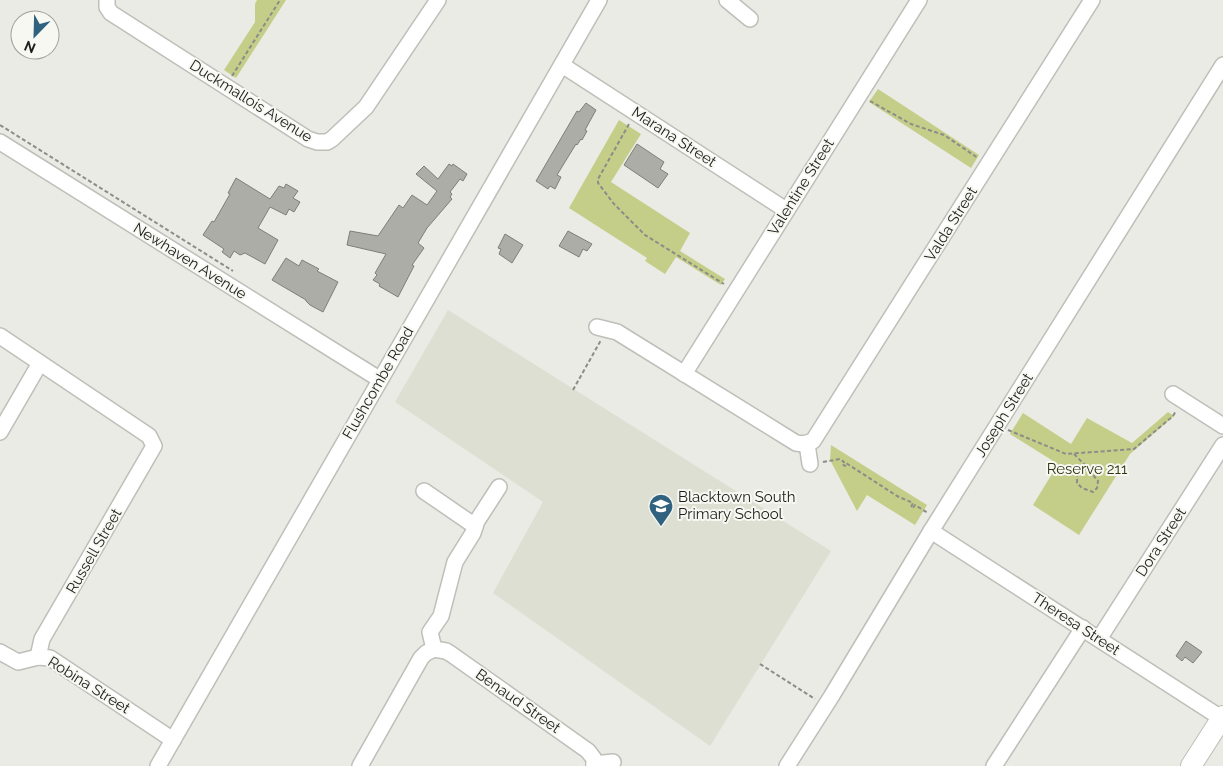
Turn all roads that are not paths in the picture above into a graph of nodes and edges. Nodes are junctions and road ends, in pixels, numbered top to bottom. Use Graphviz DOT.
graph roads {
  1 [pos="107,0"];
  2 [pos="438,0"];
  3 [pos="599,0"];
  4 [pos="726,0"];
  5 [pos="919,0"];
  6 [pos="1092,0"];
  7 [pos="750,19"];
  8 [pos="562,65"];
  9 [pos="1223,66"];
  10 [pos="0,142"];
  11 [pos="786,210"];
  12 [pos="601,328"];
  13 [pos="0,336"];
  14 [pos="40,363"];
  15 [pos="684,374"];
  16 [pos="379,379"];
  17 [pos="1178,397"];
  18 [pos="1223,426"];
  19 [pos="0,432"];
  20 [pos="807,444"];
  21 [pos="1223,445"];
  22 [pos="810,464"];
  23 [pos="499,487"];
  24 [pos="424,490"];
  25 [pos="475,526"];
  26 [pos="931,531"];
  27 [pos="1083,628"];
  28 [pos="1099,638"];
  29 [pos="434,649"];
  30 [pos="0,652"];
  31 [pos="38,657"];
  32 [pos="1222,717"];
  33 [pos="173,740"];
  34 [pos="613,762"];
  35 [pos="594,765"];
  36 [pos="158,766"];
  37 [pos="360,766"];
  38 [pos="787,766"];
  39 [pos="994,766"];
  40 [pos="1191,766"];
  1 -- 2 [label="street, Duckmallois Avenue"];
  3 -- 8 [label="street, Flushcombe Road"];
  4 -- 7 [label="street"];
  5 -- 11 [label="street, Valentine Street"];
  6 -- 20 [label="street, Valda Street"];
  8 -- 11 [label="street, Marana Street"];
  8 -- 16 [label="street, Flushcombe Road"];
  9 -- 26 [label="street, Joseph Street"];
  10 -- 16 [label="street, Newhaven Avenue"];
  11 -- 15 [label="street, Valentine Street"];
  12 -- 15 [label="street"];
  13 -- 14 [label="street"];
  14 -- 19 [label="street"];
  14 -- 31 [label="street, Russell Street"];
  15 -- 20 [label="street"];
  16 -- 33 [label="street, Flushcombe Road"];
  17 -- 18 [label="street"];
  20 -- 22 [label="street"];
  21 -- 28 [label="street, Dora Street"];
  23 -- 25 [label="street"];
  24 -- 25 [label="street"];
  25 -- 29 [label="street"];
  26 -- 27 [label="street, Theresa Street"];
  26 -- 38 [label="street, Joseph Street"];
  27 -- 28 [label="street, Theresa Street"];
  27 -- 39 [label="street"];
  28 -- 32 [label="street, Theresa Street"];
  29 -- 35 [label="street, Benaud Street"];
  29 -- 37 [label="street"];
  30 -- 31 [label="street, Robina Street"];
  31 -- 33 [label="street, Robina Street"];
  32 -- 40 [label="main road"];
  33 -- 36 [label="street, Flushcombe Road"];
  34 -- 35 [label="street"];
}
